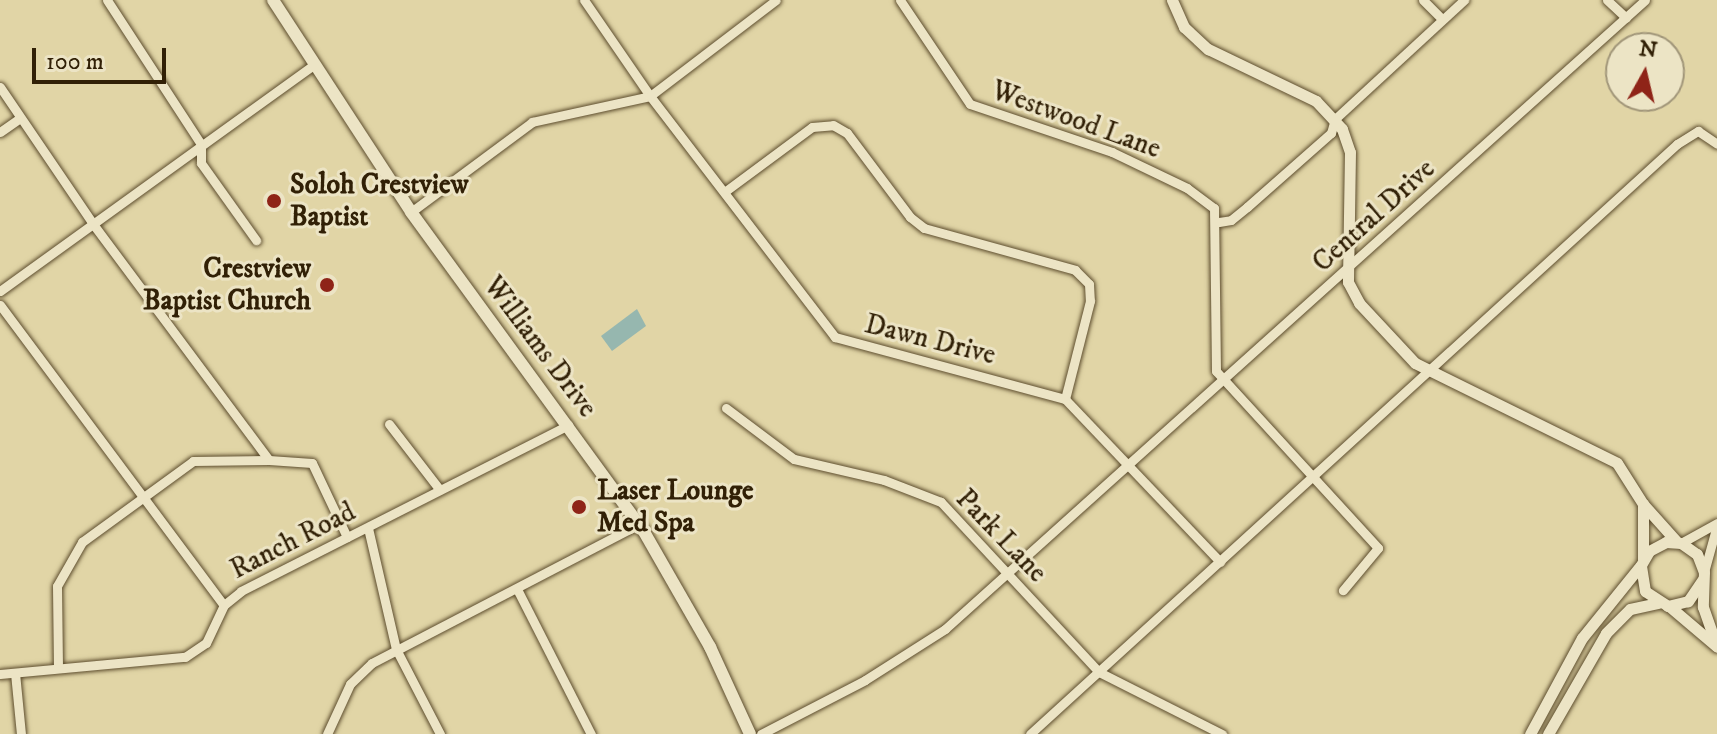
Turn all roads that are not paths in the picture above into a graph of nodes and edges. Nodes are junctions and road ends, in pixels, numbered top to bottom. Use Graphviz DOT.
graph roads {
  1 [pos="107,0"];
  2 [pos="273,0"];
  3 [pos="584,0"];
  4 [pos="776,0"];
  5 [pos="900,0"];
  6 [pos="1172,0"];
  7 [pos="1423,0"];
  8 [pos="1464,0"];
  9 [pos="1607,0"];
  10 [pos="1645,0"];
  11 [pos="1626,18"];
  12 [pos="1442,19"];
  13 [pos="312,66"];
  14 [pos="0,87"];
  15 [pos="650,96"];
  16 [pos="20,118"];
  17 [pos="1335,119"];
  18 [pos="0,132"];
  19 [pos="201,144"];
  20 [pos="1717,144"];
  21 [pos="727,190"];
  22 [pos="411,212"];
  23 [pos="1219,222"];
  24 [pos="93,224"];
  25 [pos="256,240"];
  26 [pos="1347,269"];
  27 [pos="0,291"];
  28 [pos="0,305"];
  29 [pos="1430,372"];
  30 [pos="1224,380"];
  31 [pos="1065,399"];
  32 [pos="726,408"];
  33 [pos="389,424"];
  34 [pos="568,425"];
  35 [pos="269,460"];
  36 [pos="1132,465"];
  37 [pos="1312,475"];
  38 [pos="440,490"];
  39 [pos="142,496"];
  40 [pos="1643,504"];
  41 [pos="639,524"];
  42 [pos="1717,524"];
  43 [pos="368,528"];
  44 [pos="347,537"];
  45 [pos="1679,542"];
  46 [pos="1220,562"];
  47 [pos="1642,562"];
  48 [pos="1010,575"];
  49 [pos="1704,576"];
  50 [pos="517,589"];
  51 [pos="1343,590"];
  52 [pos="1664,604"];
  53 [pos="224,605"];
  54 [pos="1717,647"];
  55 [pos="396,649"];
  56 [pos="1566,667"];
  57 [pos="58,668"];
  58 [pos="1099,672"];
  59 [pos="15,673"];
  60 [pos="0,674"];
  61 [pos="1580,674"];
  62 [pos="1208,731"];
  63 [pos="21,734"];
  64 [pos="327,734"];
  65 [pos="440,734"];
  66 [pos="591,734"];
  67 [pos="750,734"];
  68 [pos="761,734"];
  69 [pos="1030,734"];
  70 [pos="1222,734"];
  71 [pos="1530,734"];
  72 [pos="1548,734"];
  1 -- 19 [label="street"];
  2 -- 13 [label="main road, Williams Drive"];
  3 -- 15 [label="street, Dawn Drive"];
  4 -- 15 [label="street"];
  5 -- 23 [label="street, Westwood Lane"];
  6 -- 17 [label="street"];
  7 -- 12 [label="street"];
  8 -- 12 [label="street"];
  9 -- 11 [label="street"];
  10 -- 11 [label="street, Central Drive"];
  11 -- 26 [label="street, Central Drive"];
  12 -- 17 [label="street"];
  13 -- 19 [label="street"];
  13 -- 22 [label="main road, Williams Drive"];
  14 -- 16 [label="street"];
  15 -- 21 [label="street, Dawn Drive"];
  15 -- 22 [label="street"];
  16 -- 18 [label="street"];
  16 -- 24 [label="street"];
  17 -- 23 [label="street"];
  17 -- 26 [label="street"];
  19 -- 24 [label="street"];
  19 -- 25 [label="street"];
  20 -- 29 [label="street"];
  21 -- 31 [label="street, Dawn Drive"];
  21 -- 31 [label="street"];
  22 -- 34 [label="main road, Williams Drive"];
  23 -- 30 [label="street"];
  24 -- 27 [label="street"];
  24 -- 35 [label="street"];
  26 -- 29 [label="street"];
  26 -- 30 [label="street, Central Drive"];
  28 -- 39 [label="street"];
  29 -- 37 [label="street"];
  29 -- 40 [label="street"];
  30 -- 36 [label="street, Central Drive"];
  30 -- 37 [label="street"];
  31 -- 36 [label="street, Dawn Drive"];
  32 -- 48 [label="street, Park Lane"];
  33 -- 38 [label="street"];
  34 -- 38 [label="street, Ranch Road"];
  34 -- 41 [label="main road, Williams Drive"];
  35 -- 39 [label="street"];
  35 -- 44 [label="street"];
  36 -- 46 [label="street, Dawn Drive"];
  36 -- 48 [label="street, Central Drive"];
  37 -- 46 [label="street"];
  37 -- 51 [label="street"];
  38 -- 43 [label="street, Ranch Road"];
  39 -- 53 [label="street"];
  39 -- 57 [label="street"];
  40 -- 45 [label="street"];
  40 -- 47 [label="street"];
  41 -- 50 [label="street"];
  41 -- 67 [label="main road, Williams Drive"];
  42 -- 45 [label="street"];
  42 -- 49 [label="street"];
  43 -- 44 [label="street, Ranch Road"];
  43 -- 55 [label="street"];
  44 -- 53 [label="street, Ranch Road"];
  45 -- 47 [label="street"];
  45 -- 49 [label="street"];
  46 -- 58 [label="street"];
  47 -- 52 [label="street"];
  47 -- 56 [label="street"];
  48 -- 58 [label="street, Park Lane"];
  48 -- 68 [label="street, Central Drive"];
  49 -- 52 [label="street"];
  49 -- 54 [label="street"];
  50 -- 55 [label="street"];
  50 -- 66 [label="street"];
  52 -- 54 [label="street"];
  52 -- 61 [label="street"];
  53 -- 57 [label="street, Ranch Road"];
  55 -- 64 [label="street"];
  55 -- 65 [label="street"];
  56 -- 61 [label="street"];
  56 -- 71 [label="street"];
  57 -- 59 [label="street, Ranch Road"];
  58 -- 62 [label="street, Park Lane"];
  58 -- 69 [label="street"];
  59 -- 60 [label="street, Ranch Road"];
  59 -- 63 [label="street"];
  61 -- 72 [label="street"];
  62 -- 70 [label="street, Park Lane"];
}
